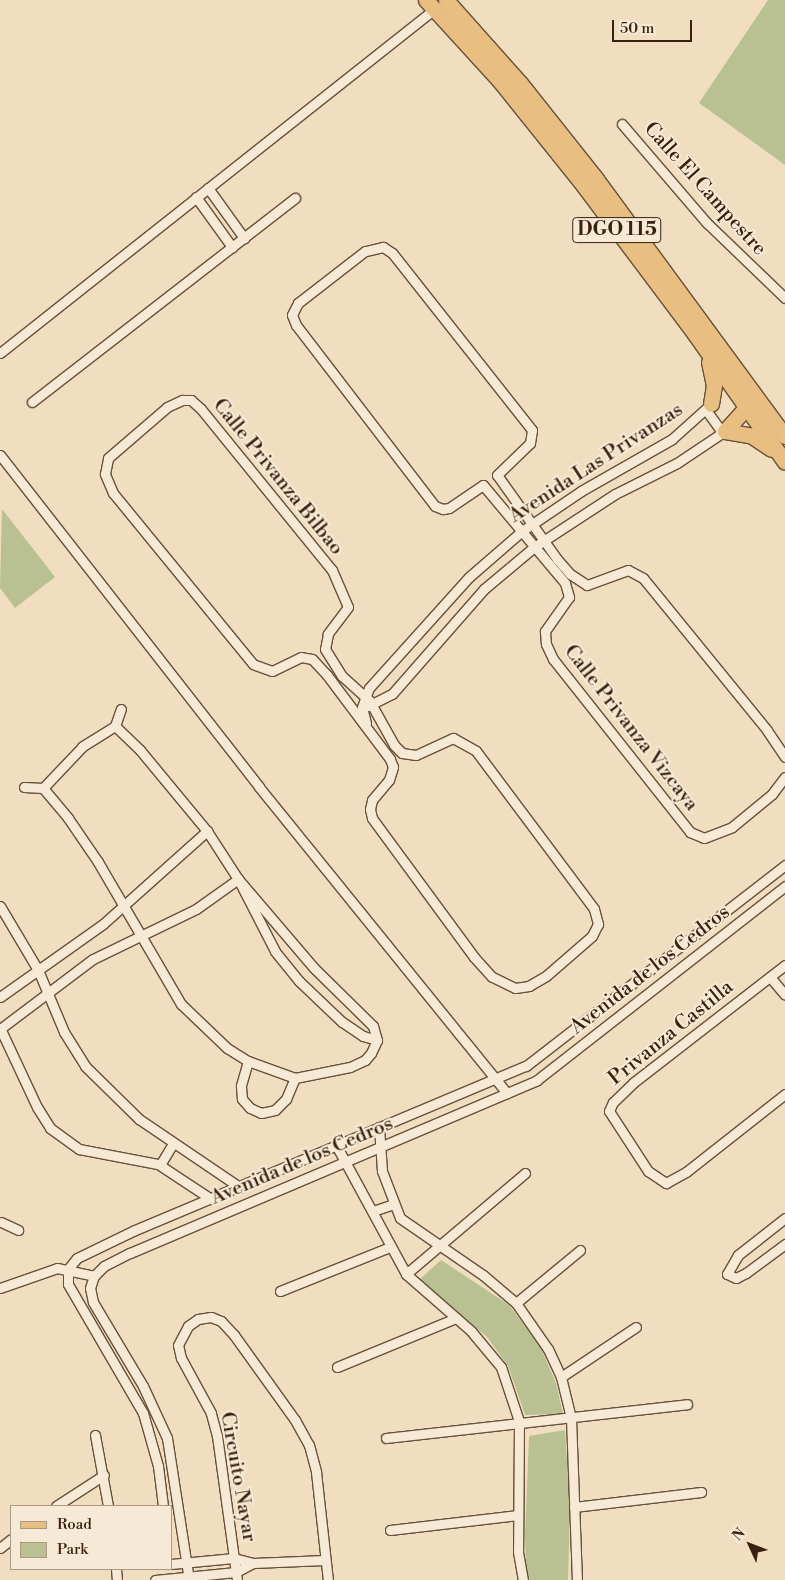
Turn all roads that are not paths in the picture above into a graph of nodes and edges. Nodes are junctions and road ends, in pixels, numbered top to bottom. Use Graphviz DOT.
graph roads {
  1 [pos="438,2"];
  2 [pos="622,124"];
  3 [pos="590,182"];
  4 [pos="208,188"];
  5 [pos="196,197"];
  6 [pos="295,198"];
  7 [pos="244,238"];
  8 [pos="232,247"];
  9 [pos="785,298"];
  10 [pos="695,334"];
  11 [pos="0,353"];
  12 [pos="745,392"];
  13 [pos="32,402"];
  14 [pos="708,407"];
  15 [pos="724,432"];
  16 [pos="785,436"];
  17 [pos="0,455"];
  18 [pos="784,460"];
  19 [pos="532,524"];
  20 [pos="522,531"];
  21 [pos="544,540"];
  22 [pos="534,547"];
  23 [pos="342,695"];
  24 [pos="365,696"];
  25 [pos="372,706"];
  26 [pos="362,707"];
  27 [pos="122,709"];
  28 [pos="115,726"];
  29 [pos="374,736"];
  30 [pos="785,757"];
  31 [pos="785,777"];
  32 [pos="24,787"];
  33 [pos="43,788"];
  34 [pos="207,831"];
  35 [pos="785,865"];
  36 [pos="238,879"];
  37 [pos="785,886"];
  38 [pos="0,906"];
  39 [pos="123,907"];
  40 [pos="140,936"];
  41 [pos="785,966"];
  42 [pos="38,970"];
  43 [pos="770,976"];
  44 [pos="47,995"];
  45 [pos="785,995"];
  46 [pos="0,997"];
  47 [pos="0,1029"];
  48 [pos="377,1040"];
  49 [pos="248,1062"];
  50 [pos="295,1078"];
  51 [pos="496,1079"];
  52 [pos="507,1094"];
  53 [pos="785,1094"];
  54 [pos="379,1127"];
  55 [pos="173,1143"];
  56 [pos="336,1145"];
  57 [pos="381,1147"];
  58 [pos="344,1163"];
  59 [pos="160,1165"];
  60 [pos="525,1173"];
  61 [pos="241,1188"];
  62 [pos="211,1199"];
  63 [pos="392,1204"];
  64 [pos="373,1211"];
  65 [pos="785,1218"];
  66 [pos="0,1222"];
  67 [pos="18,1230"];
  68 [pos="785,1244"];
  69 [pos="439,1246"];
  70 [pos="390,1247"];
  71 [pos="580,1250"];
  72 [pos="68,1269"];
  73 [pos="406,1274"];
  74 [pos="94,1276"];
  75 [pos="0,1288"];
  76 [pos="280,1291"];
  77 [pos="516,1303"];
  78 [pos="456,1318"];
  79 [pos="636,1327"];
  80 [pos="337,1367"];
  81 [pos="561,1378"];
  82 [pos="687,1404"];
  83 [pos="571,1418"];
  84 [pos="519,1421"];
  85 [pos="95,1434"];
  86 [pos="386,1438"];
  87 [pos="104,1475"];
  88 [pos="701,1492"];
  89 [pos="58,1505"];
  90 [pos="108,1505"];
  91 [pos="163,1505"];
  92 [pos="574,1507"];
  93 [pos="518,1515"];
  94 [pos="390,1530"];
  95 [pos="10,1540"];
  96 [pos="0,1548"];
  97 [pos="234,1558"];
  98 [pos="325,1560"];
  99 [pos="253,1563"];
  100 [pos="172,1564"];
  101 [pos="187,1564"];
  102 [pos="170,1576"];
  103 [pos="237,1576"];
  104 [pos="189,1578"];
  105 [pos="155,1580"];
  106 [pos="328,1580"];
  107 [pos="523,1580"];
  108 [pos="577,1580"];
  1 -- 3 [label="main road, DGO 115"];
  1 -- 4 [label="street"];
  2 -- 9 [label="street, Calle El Campestre"];
  3 -- 10 [label="main road, DGO 115"];
  3 -- 12 [label="main road, DGO 115"];
  4 -- 5 [label="street"];
  4 -- 7 [label="street"];
  5 -- 8 [label="street"];
  5 -- 11 [label="street"];
  6 -- 7 [label="street"];
  7 -- 8 [label="street"];
  8 -- 13 [label="street"];
  10 -- 12 [label="main road, DGO 115"];
  10 -- 14 [label="main road"];
  12 -- 14 [label="main road"];
  12 -- 15 [label="main road"];
  12 -- 16 [label="main road, DGO 115"];
  12 -- 18 [label="main road, DGO 115"];
  14 -- 15 [label="street"];
  14 -- 19 [label="street, Avenida Las Privanzas"];
  15 -- 18 [label="main road"];
  15 -- 21 [label="street, Avenida Las Privanzas"];
  17 -- 51 [label="street"];
  19 -- 20 [label="street, Avenida Las Privanzas"];
  19 -- 20 [label="street"];
  19 -- 21 [label="street"];
  20 -- 22 [label="street"];
  20 -- 24 [label="street, Avenida Las Privanzas"];
  21 -- 22 [label="street, Avenida Las Privanzas"];
  21 -- 30 [label="street"];
  22 -- 25 [label="street, Avenida Las Privanzas"];
  22 -- 31 [label="street, Calle Privanza Vizcaya"];
  23 -- 24 [label="street, Calle Privanza Bilbao"];
  23 -- 26 [label="street"];
  23 -- 29 [label="street"];
  24 -- 25 [label="street"];
  24 -- 26 [label="street, Avenida Las Privanzas"];
  25 -- 26 [label="street, Avenida Las Privanzas"];
  25 -- 29 [label="street"];
  26 -- 29 [label="street"];
  27 -- 28 [label="street"];
  28 -- 33 [label="street"];
  28 -- 34 [label="street"];
  32 -- 33 [label="street"];
  33 -- 39 [label="street"];
  34 -- 36 [label="street"];
  34 -- 39 [label="street"];
  35 -- 51 [label="street, Avenida de los Cedros"];
  36 -- 40 [label="street"];
  36 -- 48 [label="street"];
  36 -- 48 [label="street"];
  37 -- 52 [label="street, Avenida de los Cedros"];
  38 -- 42 [label="street"];
  39 -- 40 [label="street"];
  39 -- 42 [label="street"];
  40 -- 44 [label="street"];
  40 -- 49 [label="street"];
  41 -- 43 [label="street, Privanza Castilla"];
  42 -- 44 [label="street"];
  42 -- 46 [label="street"];
  43 -- 45 [label="street"];
  43 -- 53 [label="street, Privanza Castilla"];
  44 -- 47 [label="street"];
  44 -- 55 [label="street"];
  47 -- 59 [label="street"];
  48 -- 50 [label="street"];
  49 -- 50 [label="street"];
  49 -- 50 [label="street"];
  51 -- 52 [label="street"];
  51 -- 54 [label="street, Avenida de los Cedros"];
  52 -- 57 [label="street, Avenida de los Cedros"];
  54 -- 56 [label="street, Avenida de los Cedros"];
  54 -- 57 [label="street"];
  55 -- 59 [label="street"];
  55 -- 61 [label="street"];
  56 -- 58 [label="street"];
  56 -- 61 [label="street, Avenida de los Cedros"];
  57 -- 58 [label="street, Avenida de los Cedros"];
  57 -- 63 [label="street"];
  58 -- 64 [label="street"];
  58 -- 74 [label="street, Avenida de los Cedros"];
  59 -- 62 [label="street"];
  60 -- 69 [label="street"];
  61 -- 62 [label="street, Avenida de los Cedros"];
  62 -- 72 [label="street, Avenida de los Cedros"];
  63 -- 64 [label="street"];
  63 -- 69 [label="street"];
  64 -- 70 [label="street"];
  65 -- 68 [label="street"];
  66 -- 67 [label="street"];
  69 -- 73 [label="street"];
  69 -- 77 [label="street"];
  70 -- 73 [label="street"];
  70 -- 76 [label="street"];
  71 -- 77 [label="street"];
  72 -- 74 [label="street"];
  72 -- 75 [label="street"];
  72 -- 91 [label="street"];
  73 -- 78 [label="street"];
  74 -- 101 [label="street"];
  77 -- 81 [label="street"];
  78 -- 80 [label="street"];
  78 -- 84 [label="street"];
  79 -- 81 [label="street"];
  81 -- 83 [label="street"];
  82 -- 83 [label="street"];
  83 -- 84 [label="street"];
  83 -- 92 [label="street"];
  84 -- 86 [label="street"];
  84 -- 93 [label="street"];
  85 -- 87 [label="street"];
  87 -- 89 [label="street"];
  87 -- 90 [label="street"];
  88 -- 92 [label="street"];
  92 -- 108 [label="street"];
  93 -- 94 [label="street"];
  93 -- 107 [label="street"];
  95 -- 96 [label="street"];
  97 -- 98 [label="street, Circuito Nayar"];
  97 -- 99 [label="street"];
  97 -- 101 [label="street"];
  97 -- 103 [label="street, Circuito Nayar"];
  98 -- 99 [label="street"];
  98 -- 106 [label="street, Circuito Nayar"];
  99 -- 103 [label="street"];
  100 -- 101 [label="street"];
  101 -- 104 [label="street"];
  102 -- 104 [label="street"];
  102 -- 105 [label="street"];
  103 -- 104 [label="street"];
}
